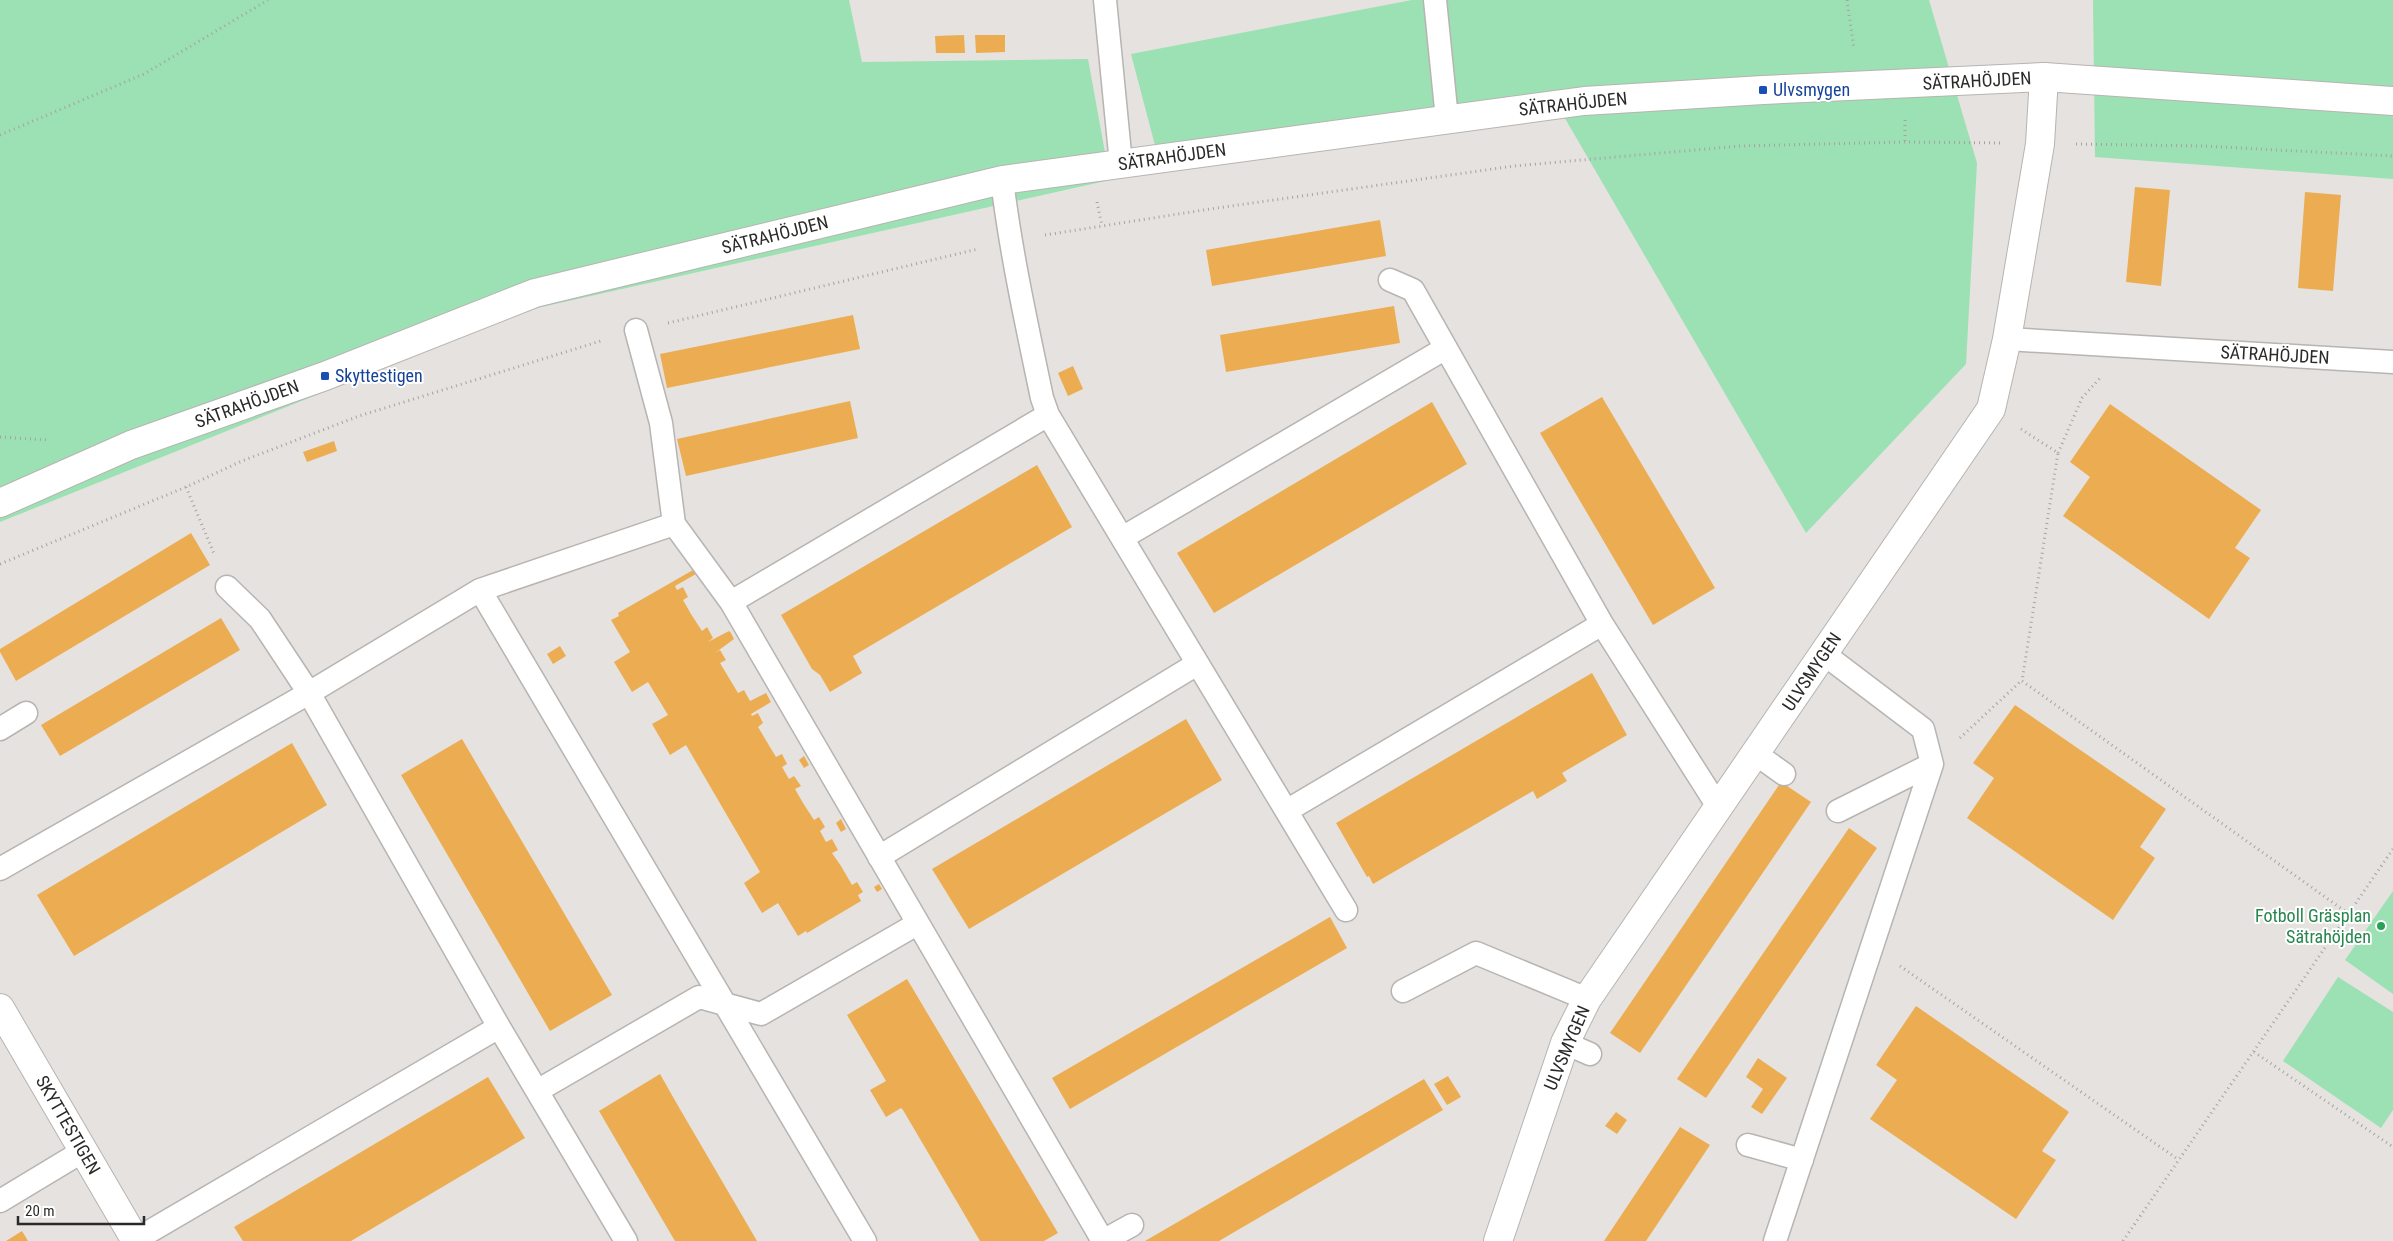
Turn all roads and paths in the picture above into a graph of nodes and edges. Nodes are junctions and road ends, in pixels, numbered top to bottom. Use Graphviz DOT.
graph roads {
  1 [pos="268,0"];
  2 [pos="1104,0"];
  3 [pos="1435,0"];
  4 [pos="1846,0"];
  5 [pos="1853,49"];
  6 [pos="2044,77"];
  7 [pos="2393,101"];
  8 [pos="1447,119"];
  9 [pos="0,135"];
  10 [pos="2040,144"];
  11 [pos="2393,156"];
  12 [pos="1122,164"];
  13 [pos="1002,180"];
  14 [pos="1009,241"];
  15 [pos="1390,280"];
  16 [pos="636,330"];
  17 [pos="2007,339"];
  18 [pos="2130,346"];
  19 [pos="1446,348"];
  20 [pos="2393,362"];
  21 [pos="1991,410"];
  22 [pos="1048,415"];
  23 [pos="2058,453"];
  24 [pos="186,487"];
  25 [pos="0,503"];
  26 [pos="674,524"];
  27 [pos="1122,538"];
  28 [pos="0,564"];
  29 [pos="227,587"];
  30 [pos="480,590"];
  31 [pos="731,602"];
  32 [pos="1602,624"];
  33 [pos="1824,654"];
  34 [pos="1197,664"];
  35 [pos="2022,680"];
  36 [pos="309,693"];
  37 [pos="26,713"];
  38 [pos="0,729"];
  39 [pos="1756,754"];
  40 [pos="1932,764"];
  41 [pos="1784,774"];
  42 [pos="1718,808"];
  43 [pos="1288,810"];
  44 [pos="1838,811"];
  45 [pos="2393,850"];
  46 [pos="879,858"];
  47 [pos="0,869"];
  48 [pos="1346,910"];
  49 [pos="2348,914"];
  50 [pos="916,924"];
  51 [pos="1872,946"];
  52 [pos="1403,990"];
  53 [pos="1587,999"];
  54 [pos="725,1004"];
  55 [pos="0,1008"];
  56 [pos="498,1026"];
  57 [pos="1565,1043"];
  58 [pos="2254,1052"];
  59 [pos="1590,1054"];
  60 [pos="537,1091"];
  61 [pos="1748,1145"];
  62 [pos="2393,1147"];
  63 [pos="83,1151"];
  64 [pos="1802,1160"];
  65 [pos="2179,1160"];
  66 [pos="0,1201"];
  67 [pos="1132,1225"];
  68 [pos="136,1241"];
  69 [pos="626,1241"];
  70 [pos="865,1241"];
  71 [pos="1103,1241"];
  72 [pos="1498,1241"];
  73 [pos="1775,1241"];
  74 [pos="2123,1241"];
  1 -- 9 [label="path"];
  2 -- 12 [label="lane"];
  3 -- 8 [label="lane"];
  4 -- 5 [label="path"];
  6 -- 7 [label="street, SÄTRAHÖJDEN"];
  6 -- 8 [label="street, SÄTRAHÖJDEN"];
  6 -- 10 [label="street, ULVSMYGEN"];
  8 -- 12 [label="street, SÄTRAHÖJDEN"];
  10 -- 11 [label="path"];
  10 -- 14 [label="path"];
  10 -- 17 [label="street, ULVSMYGEN"];
  12 -- 13 [label="street, SÄTRAHÖJDEN"];
  13 -- 14 [label="lane"];
  13 -- 25 [label="street, SÄTRAHÖJDEN"];
  14 -- 16 [label="path"];
  14 -- 22 [label="lane"];
  15 -- 19 [label="lane"];
  16 -- 24 [label="path"];
  16 -- 26 [label="lane"];
  17 -- 18 [label="lane, SÄTRAHÖJDEN"];
  17 -- 21 [label="street, ULVSMYGEN"];
  18 -- 20 [label="lane, SÄTRAHÖJDEN"];
  18 -- 23 [label="path"];
  19 -- 27 [label="lane"];
  19 -- 32 [label="lane"];
  21 -- 23 [label="path"];
  21 -- 33 [label="street, ULVSMYGEN"];
  22 -- 27 [label="lane"];
  22 -- 31 [label="lane"];
  23 -- 35 [label="path"];
  24 -- 28 [label="path"];
  24 -- 29 [label="path"];
  26 -- 30 [label="lane"];
  26 -- 31 [label="lane"];
  27 -- 34 [label="lane"];
  29 -- 36 [label="lane"];
  30 -- 36 [label="lane"];
  30 -- 54 [label="lane"];
  31 -- 46 [label="lane"];
  32 -- 42 [label="lane"];
  32 -- 43 [label="lane"];
  33 -- 39 [label="street, ULVSMYGEN"];
  33 -- 40 [label="lane"];
  34 -- 43 [label="lane"];
  34 -- 46 [label="lane"];
  35 -- 40 [label="path"];
  35 -- 49 [label="path"];
  36 -- 47 [label="lane"];
  36 -- 56 [label="lane"];
  37 -- 38 [label="lane"];
  39 -- 41 [label="lane"];
  39 -- 42 [label="street, ULVSMYGEN"];
  40 -- 44 [label="lane"];
  40 -- 51 [label="lane"];
  42 -- 53 [label="street, ULVSMYGEN"];
  43 -- 48 [label="lane"];
  45 -- 49 [label="path"];
  46 -- 50 [label="lane"];
  49 -- 58 [label="path"];
  50 -- 54 [label="lane"];
  50 -- 71 [label="lane"];
  51 -- 64 [label="lane"];
  51 -- 65 [label="path"];
  52 -- 53 [label="lane"];
  53 -- 57 [label="street, ULVSMYGEN"];
  54 -- 60 [label="lane"];
  54 -- 70 [label="lane"];
  55 -- 63 [label="street, SKYTTESTIGEN"];
  56 -- 60 [label="lane"];
  56 -- 68 [label="lane"];
  57 -- 59 [label="lane"];
  57 -- 72 [label="street, ULVSMYGEN"];
  58 -- 62 [label="path"];
  58 -- 65 [label="path"];
  60 -- 69 [label="lane"];
  61 -- 64 [label="lane"];
  63 -- 66 [label="lane"];
  63 -- 68 [label="street, SKYTTESTIGEN"];
  64 -- 73 [label="lane"];
  65 -- 74 [label="path"];
  67 -- 71 [label="lane"];
}
